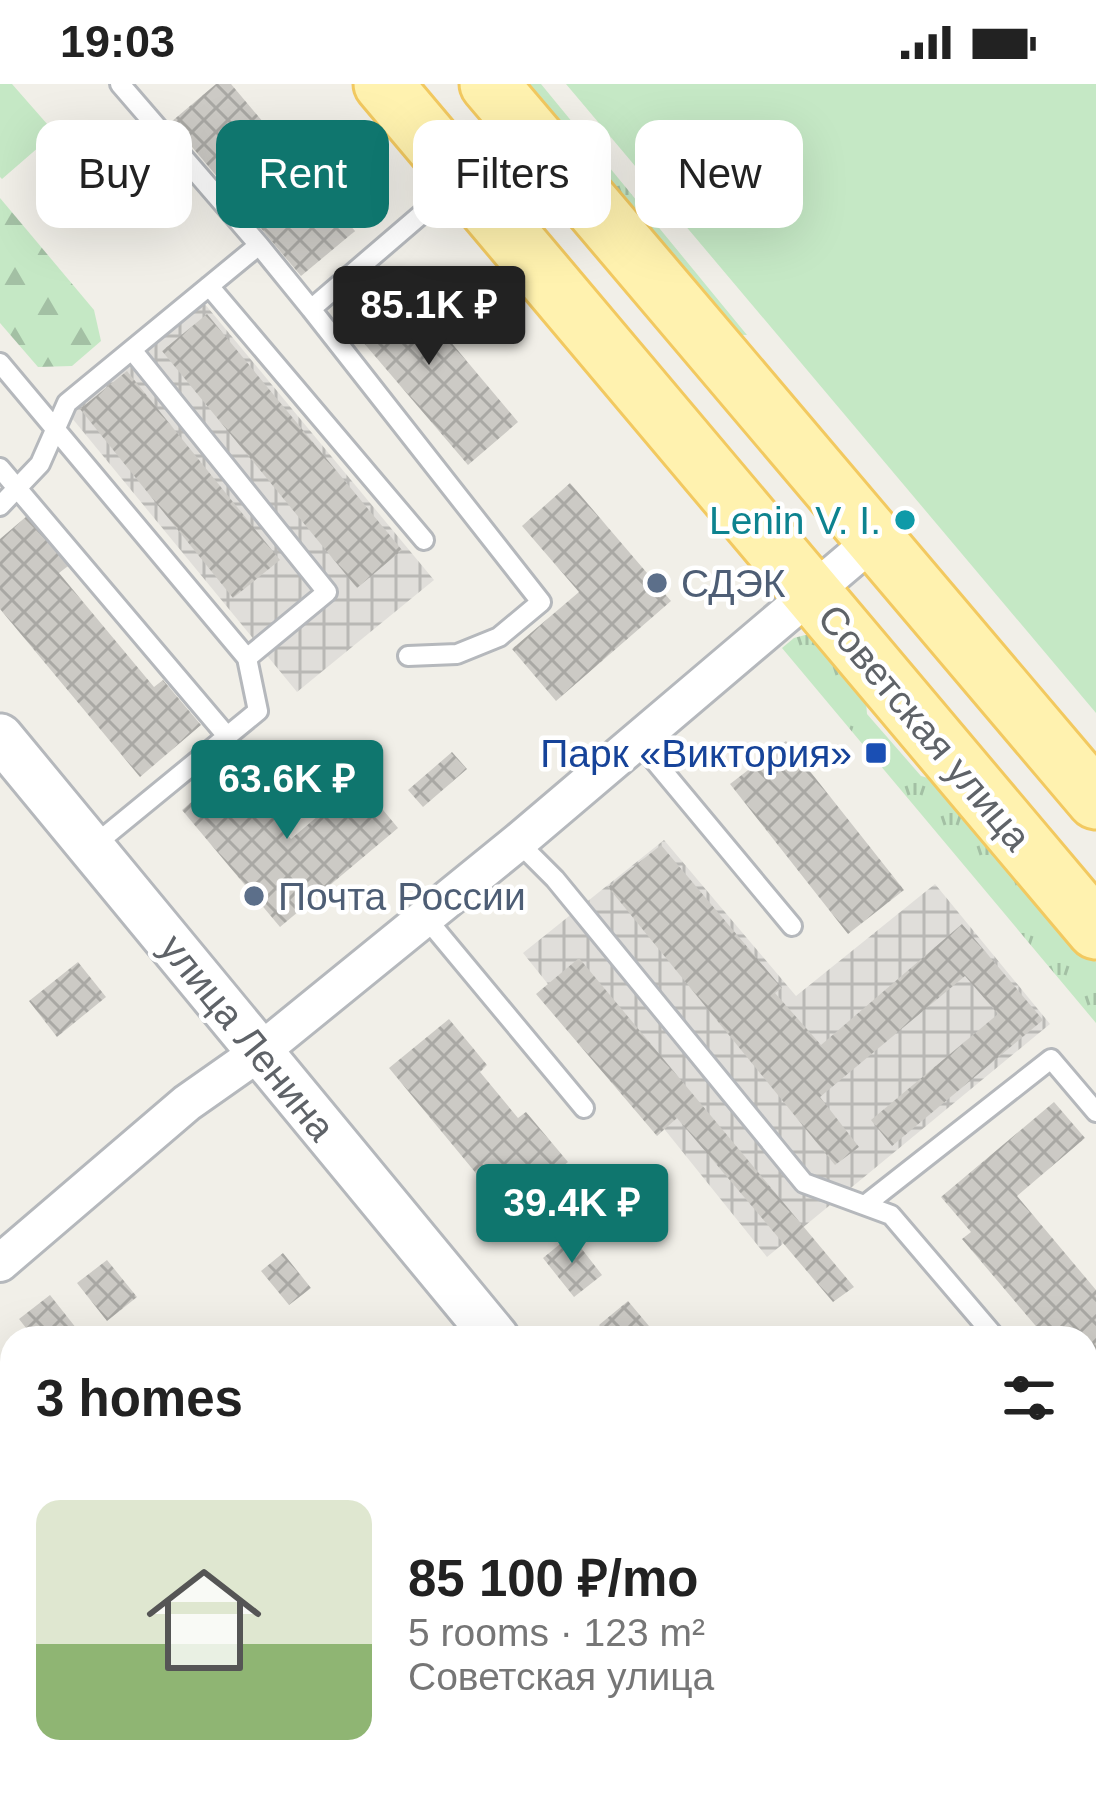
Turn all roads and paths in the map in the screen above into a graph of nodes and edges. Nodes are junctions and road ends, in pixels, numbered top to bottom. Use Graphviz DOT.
graph roads {
  1 [pos="120,84"];
  2 [pos="383,84"];
  3 [pos="489,84"];
  4 [pos="413,120"];
  5 [pos="413,221"];
  6 [pos="504,228"];
  7 [pos="259,245"];
  8 [pos="209,286"];
  9 [pos="310,309"];
  10 [pos="132,350"];
  11 [pos="0,363"];
  12 [pos="53,430"];
  13 [pos="0,468"];
  14 [pos="19,489"];
  15 [pos="0,506"];
  16 [pos="875,539"];
  17 [pos="424,540"];
  18 [pos="813,593"];
  19 [pos="409,656"];
  20 [pos="247,658"];
  21 [pos="227,736"];
  22 [pos="0,737"];
  23 [pos="638,741"];
  24 [pos="1096,800"];
  25 [pos="518,842"];
  26 [pos="92,847"];
  27 [pos="426,917"];
  28 [pos="792,926"];
  29 [pos="1096,929"];
  30 [pos="261,1052"];
  31 [pos="584,1108"];
  32 [pos="1096,1112"];
  33 [pos="866,1205"];
  34 [pos="0,1263"];
  35 [pos="486,1326"];
  36 [pos="986,1326"];
  1 -- 7 [label="lane"];
  2 -- 4 [label="main road, Советская улица"];
  3 -- 16 [label="main road"];
  5 -- 9 [label="lane"];
  6 -- 18 [label="main road, Советская улица"];
  7 -- 8 [label="lane"];
  7 -- 9 [label="lane"];
  8 -- 10 [label="lane"];
  8 -- 17 [label="lane"];
  9 -- 19 [label="lane"];
  10 -- 12 [label="lane"];
  10 -- 20 [label="lane"];
  11 -- 12 [label="lane"];
  12 -- 14 [label="lane"];
  12 -- 20 [label="lane"];
  13 -- 14 [label="lane"];
  14 -- 15 [label="lane"];
  14 -- 21 [label="lane"];
  16 -- 18 [label="street"];
  16 -- 24 [label="main road"];
  18 -- 23 [label="street"];
  18 -- 29 [label="main road, Советская улица"];
  20 -- 21 [label="lane"];
  21 -- 26 [label="lane"];
  22 -- 26 [label="street, улица Ленина"];
  23 -- 25 [label="street"];
  23 -- 28 [label="lane"];
  25 -- 27 [label="street"];
  25 -- 33 [label="lane"];
  26 -- 30 [label="street, улица Ленина"];
  27 -- 30 [label="street"];
  27 -- 31 [label="lane"];
  30 -- 34 [label="street"];
  30 -- 35 [label="street, улица Ленина"];
  32 -- 33 [label="lane"];
  33 -- 36 [label="lane"];
}
